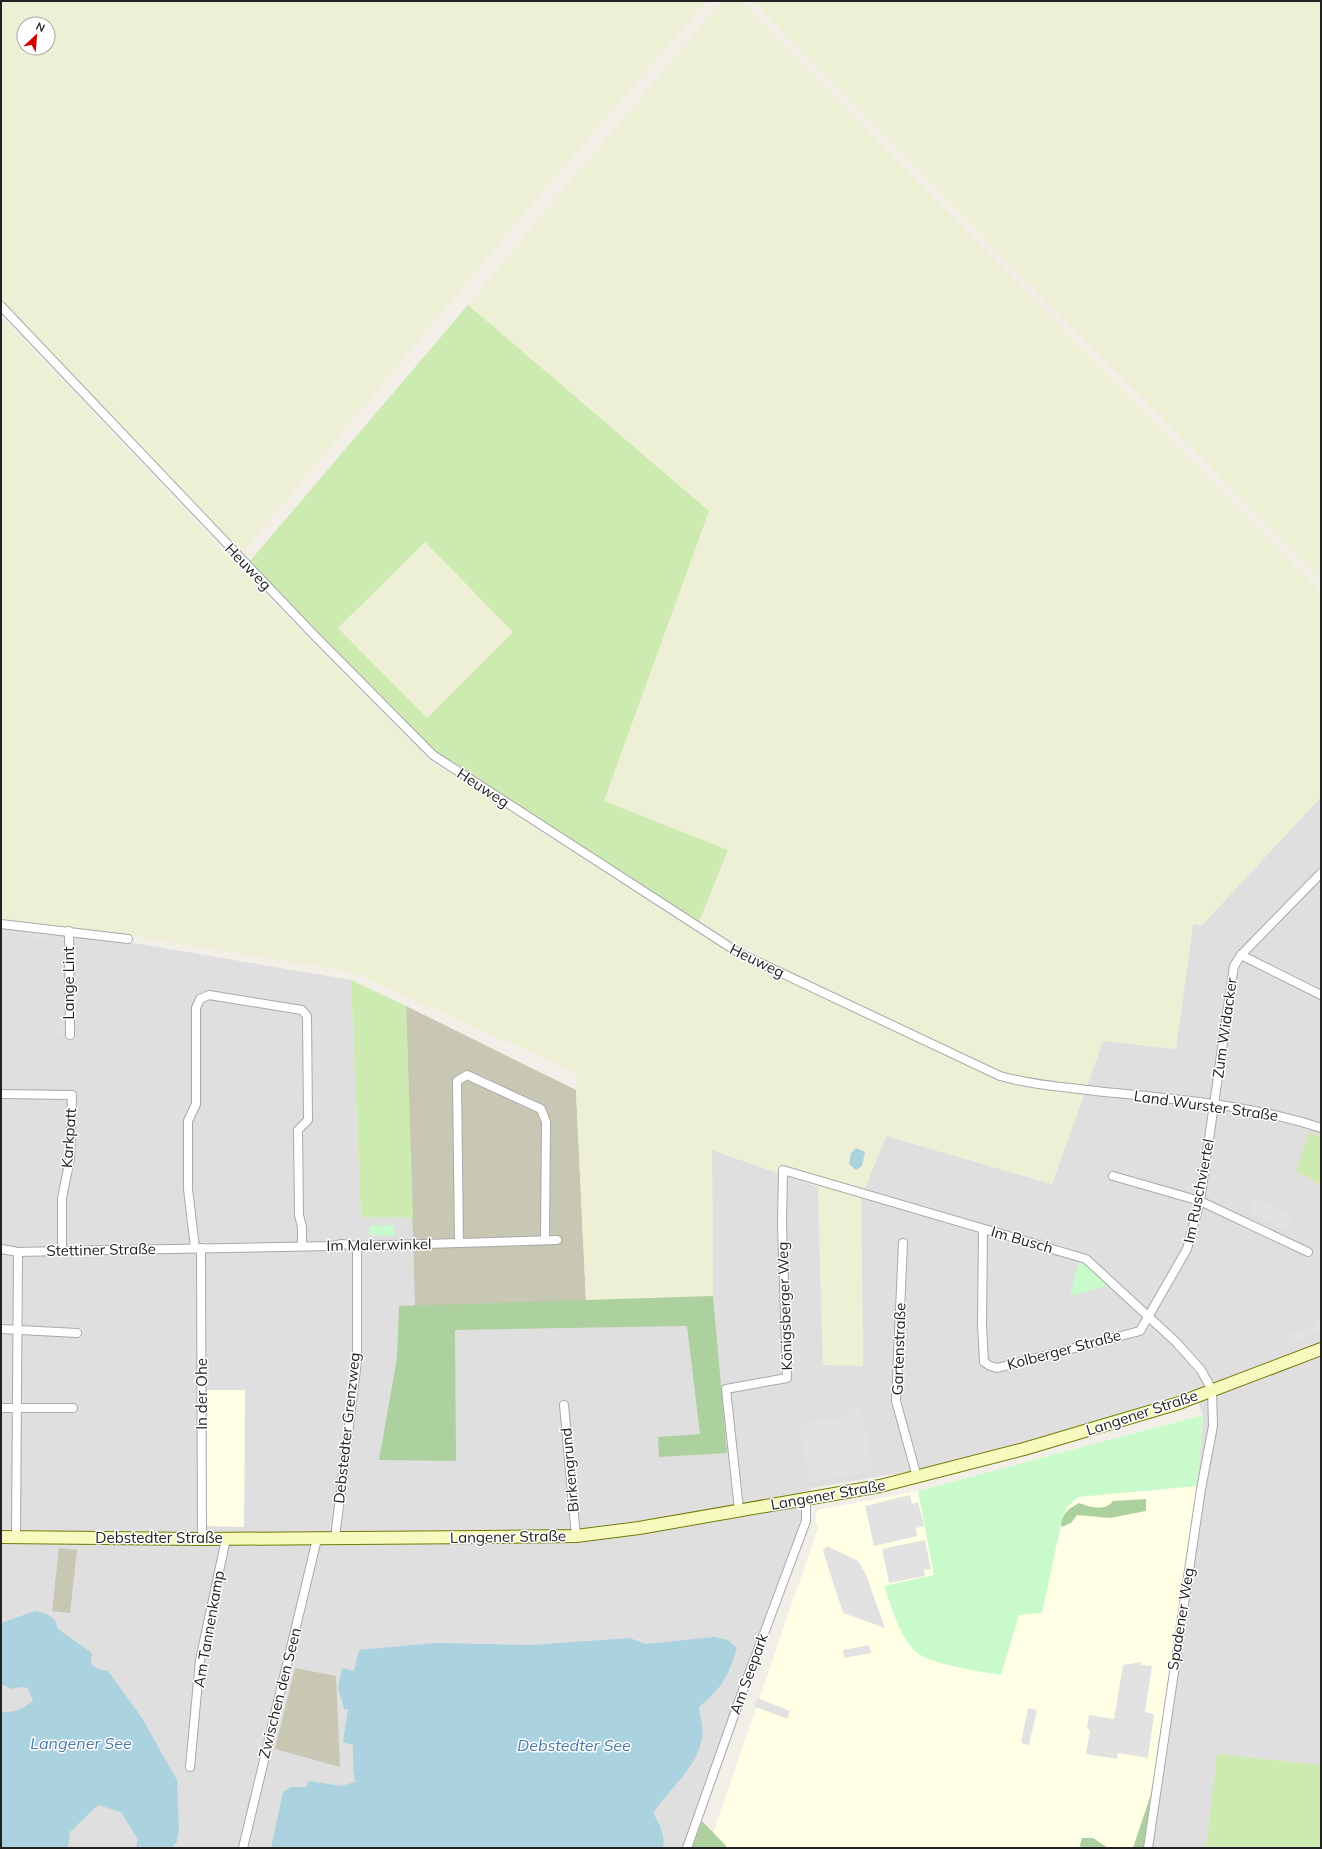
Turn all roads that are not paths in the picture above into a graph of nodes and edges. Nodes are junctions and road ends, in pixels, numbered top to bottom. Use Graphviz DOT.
graph roads {
  1 [pos="1,306"];
  2 [pos="1321,873"];
  3 [pos="1,924"];
  4 [pos="69,931"];
  5 [pos="128,939"];
  6 [pos="1241,955"];
  7 [pos="1321,995"];
  8 [pos="70,1035"];
  9 [pos="1089,1090"];
  10 [pos="1,1094"];
  11 [pos="1215,1104"];
  12 [pos="1321,1128"];
  13 [pos="782,1170"];
  14 [pos="1113,1176"];
  15 [pos="1200,1200"];
  16 [pos="984,1229"];
  17 [pos="545,1240"];
  18 [pos="557,1240"];
  19 [pos="459,1243"];
  20 [pos="903,1243"];
  21 [pos="302,1245"];
  22 [pos="357,1246"];
  23 [pos="198,1248"];
  24 [pos="1,1249"];
  25 [pos="62,1251"];
  26 [pos="18,1252"];
  27 [pos="1308,1252"];
  28 [pos="1148,1315"];
  29 [pos="1,1329"];
  30 [pos="17,1330"];
  31 [pos="77,1333"];
  32 [pos="1321,1349"];
  33 [pos="1212,1390"];
  34 [pos="564,1405"];
  35 [pos="16,1407"];
  36 [pos="1,1408"];
  37 [pos="73,1408"];
  38 [pos="917,1477"];
  39 [pos="806,1500"];
  40 [pos="739,1510"];
  41 [pos="576,1536"];
  42 [pos="1,1537"];
  43 [pos="16,1537"];
  44 [pos="317,1538"];
  45 [pos="334,1538"];
  46 [pos="202,1539"];
  47 [pos="226,1539"];
  48 [pos="190,1767"];
  49 [pos="242,1848"];
  50 [pos="687,1848"];
  51 [pos="1148,1848"];
  1 -- 9 [label="street, Heuweg"];
  2 -- 6 [label="street"];
  3 -- 4 [label="street"];
  4 -- 5 [label="street"];
  4 -- 8 [label="street, Lange Lint"];
  6 -- 7 [label="street"];
  6 -- 11 [label="street, Zum Widacker"];
  9 -- 11 [label="street, Land Wurster Straße"];
  10 -- 25 [label="street, Karkpatt"];
  11 -- 12 [label="street, Land Wurster Straße"];
  11 -- 15 [label="street, Im Ruschviertel"];
  13 -- 16 [label="street, Im Busch"];
  13 -- 40 [label="street, Königsberger Weg"];
  14 -- 15 [label="street"];
  15 -- 27 [label="street"];
  15 -- 28 [label="street, Im Ruschviertel"];
  16 -- 28 [label="street, Im Busch"];
  16 -- 28 [label="street, Kolberger Straße"];
  17 -- 18 [label="street, Im Malerwinkel"];
  17 -- 19 [label="street, Im Malerwinkel"];
  17 -- 19 [label="street"];
  19 -- 22 [label="street, Im Malerwinkel"];
  20 -- 38 [label="street, Gartenstraße"];
  21 -- 22 [label="street, Im Malerwinkel"];
  21 -- 23 [label="street, Im Malerwinkel"];
  21 -- 23 [label="street, In der Ohe"];
  22 -- 45 [label="street, Debstedter Grenzweg"];
  23 -- 25 [label="street, Stettiner Straße"];
  23 -- 46 [label="street, In der Ohe"];
  24 -- 26 [label="street, Stettiner Straße"];
  25 -- 26 [label="street, Stettiner Straße"];
  26 -- 30 [label="street"];
  28 -- 33 [label="street, Im Busch"];
  29 -- 30 [label="street"];
  30 -- 31 [label="street"];
  30 -- 35 [label="street"];
  32 -- 33 [label="main road, Langener Straße"];
  33 -- 38 [label="main road, Langener Straße"];
  33 -- 51 [label="street, Spadener Weg"];
  34 -- 41 [label="street, Birkengrund"];
  35 -- 36 [label="street"];
  35 -- 37 [label="street"];
  35 -- 43 [label="street"];
  38 -- 39 [label="main road, Langener Straße"];
  39 -- 40 [label="main road, Langener Straße"];
  39 -- 50 [label="street, Am Seepark"];
  40 -- 41 [label="main road, Langener Straße"];
  41 -- 45 [label="main road, Langener Straße"];
  42 -- 43 [label="main road, Debstedter Straße"];
  43 -- 46 [label="main road, Debstedter Straße"];
  44 -- 45 [label="main road, Langener Straße"];
  44 -- 47 [label="main road, Debstedter Straße"];
  44 -- 49 [label="street, Zwischen den Seen"];
  46 -- 47 [label="main road, Debstedter Straße"];
  47 -- 48 [label="street, Am Tannenkamp"];
}
